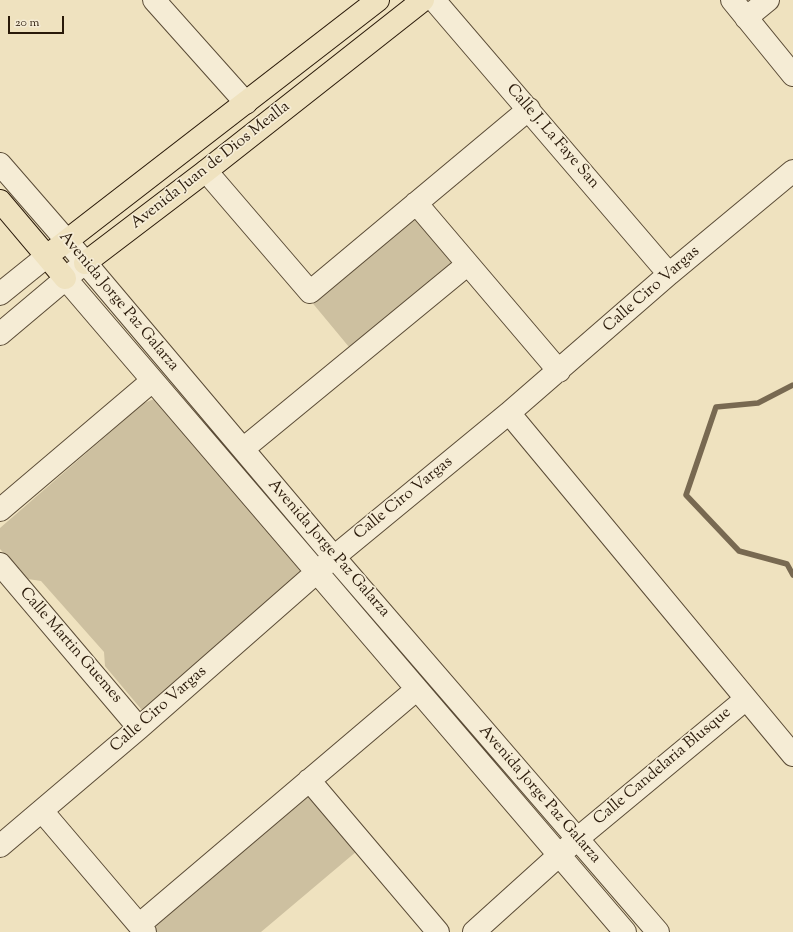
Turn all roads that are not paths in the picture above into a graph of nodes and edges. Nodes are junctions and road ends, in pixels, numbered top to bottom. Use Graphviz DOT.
graph roads {
  1 [pos="154,0"];
  2 [pos="378,0"];
  3 [pos="423,0"];
  4 [pos="434,0"];
  5 [pos="732,0"];
  6 [pos="768,0"];
  7 [pos="746,18"];
  8 [pos="793,75"];
  9 [pos="246,103"];
  10 [pos="529,109"];
  11 [pos="0,164"];
  12 [pos="206,171"];
  13 [pos="793,171"];
  14 [pos="0,202"];
  15 [pos="416,203"];
  16 [pos="67,241"];
  17 [pos="47,256"];
  18 [pos="85,263"];
  19 [pos="468,264"];
  20 [pos="669,274"];
  21 [pos="65,278"];
  22 [pos="0,294"];
  23 [pos="0,334"];
  24 [pos="559,370"];
  25 [pos="152,381"];
  26 [pos="509,413"];
  27 [pos="243,449"];
  28 [pos="0,510"];
  29 [pos="334,557"];
  30 [pos="0,564"];
  31 [pos="316,572"];
  32 [pos="417,689"];
  33 [pos="746,699"];
  34 [pos="139,728"];
  35 [pos="793,755"];
  36 [pos="309,780"];
  37 [pos="42,811"];
  38 [pos="577,839"];
  39 [pos="0,846"];
  40 [pos="559,855"];
  41 [pos="142,928"];
  42 [pos="438,932"];
  43 [pos="474,932"];
  44 [pos="625,932"];
  45 [pos="658,932"];
  1 -- 9 [label="street"];
  2 -- 9 [label="main road, Avenida Juan de Dios Mealla"];
  3 -- 12 [label="main road, Avenida Juan de Dios Mealla"];
  4 -- 10 [label="street, Calle J. La Faye San"];
  5 -- 7 [label="street"];
  6 -- 7 [label="street"];
  7 -- 8 [label="street"];
  9 -- 16 [label="main road, Avenida Juan de Dios Mealla"];
  10 -- 15 [label="street"];
  10 -- 20 [label="street, Calle J. La Faye San"];
  11 -- 16 [label="street, Avenida Jorge Paz Galarza"];
  12 -- 15 [label="street"];
  12 -- 18 [label="main road, Avenida Juan de Dios Mealla"];
  13 -- 20 [label="street, Calle Ciro Vargas"];
  14 -- 17 [label="main road, Avenida Jorge Paz Galarza"];
  15 -- 19 [label="street"];
  16 -- 17 [label="main road, Avenida Juan de Dios Mealla"];
  16 -- 18 [label="street, Avenida Jorge Paz Galarza"];
  17 -- 21 [label="main road, Avenida Jorge Paz Galarza"];
  17 -- 22 [label="street, Avenida Juan de Dios Mealla"];
  18 -- 21 [label="street, Avenida Juan de Dios Mealla"];
  18 -- 27 [label="street, Avenida Jorge Paz Galarza"];
  19 -- 24 [label="street"];
  19 -- 27 [label="street"];
  20 -- 24 [label="street, Calle Ciro Vargas"];
  21 -- 23 [label="street, Avenida Juan de Dios Mealla"];
  21 -- 25 [label="street, Avenida Jorge Paz Galarza"];
  24 -- 26 [label="street, Calle Ciro Vargas"];
  25 -- 28 [label="street"];
  25 -- 31 [label="street, Avenida Jorge Paz Galarza"];
  26 -- 29 [label="street, Calle Ciro Vargas"];
  26 -- 33 [label="street"];
  27 -- 29 [label="street, Avenida Jorge Paz Galarza"];
  29 -- 31 [label="street, Calle Ciro Vargas"];
  29 -- 38 [label="street, Avenida Jorge Paz Galarza"];
  30 -- 34 [label="street, Calle Martin Guemes"];
  31 -- 32 [label="street, Avenida Jorge Paz Galarza"];
  31 -- 34 [label="street, Calle Ciro Vargas"];
  32 -- 36 [label="street"];
  32 -- 40 [label="street, Avenida Jorge Paz Galarza"];
  33 -- 35 [label="street"];
  33 -- 38 [label="street, Calle Candelaria Blusque"];
  34 -- 37 [label="street, Calle Ciro Vargas"];
  36 -- 41 [label="street"];
  36 -- 42 [label="street"];
  37 -- 39 [label="street, Calle Ciro Vargas"];
  37 -- 41 [label="street"];
  38 -- 40 [label="street, Calle Candelaria Blusque"];
  38 -- 45 [label="street, Avenida Jorge Paz Galarza"];
  40 -- 43 [label="street, Calle Candelaria Blusque"];
  40 -- 44 [label="street, Avenida Jorge Paz Galarza"];
}
